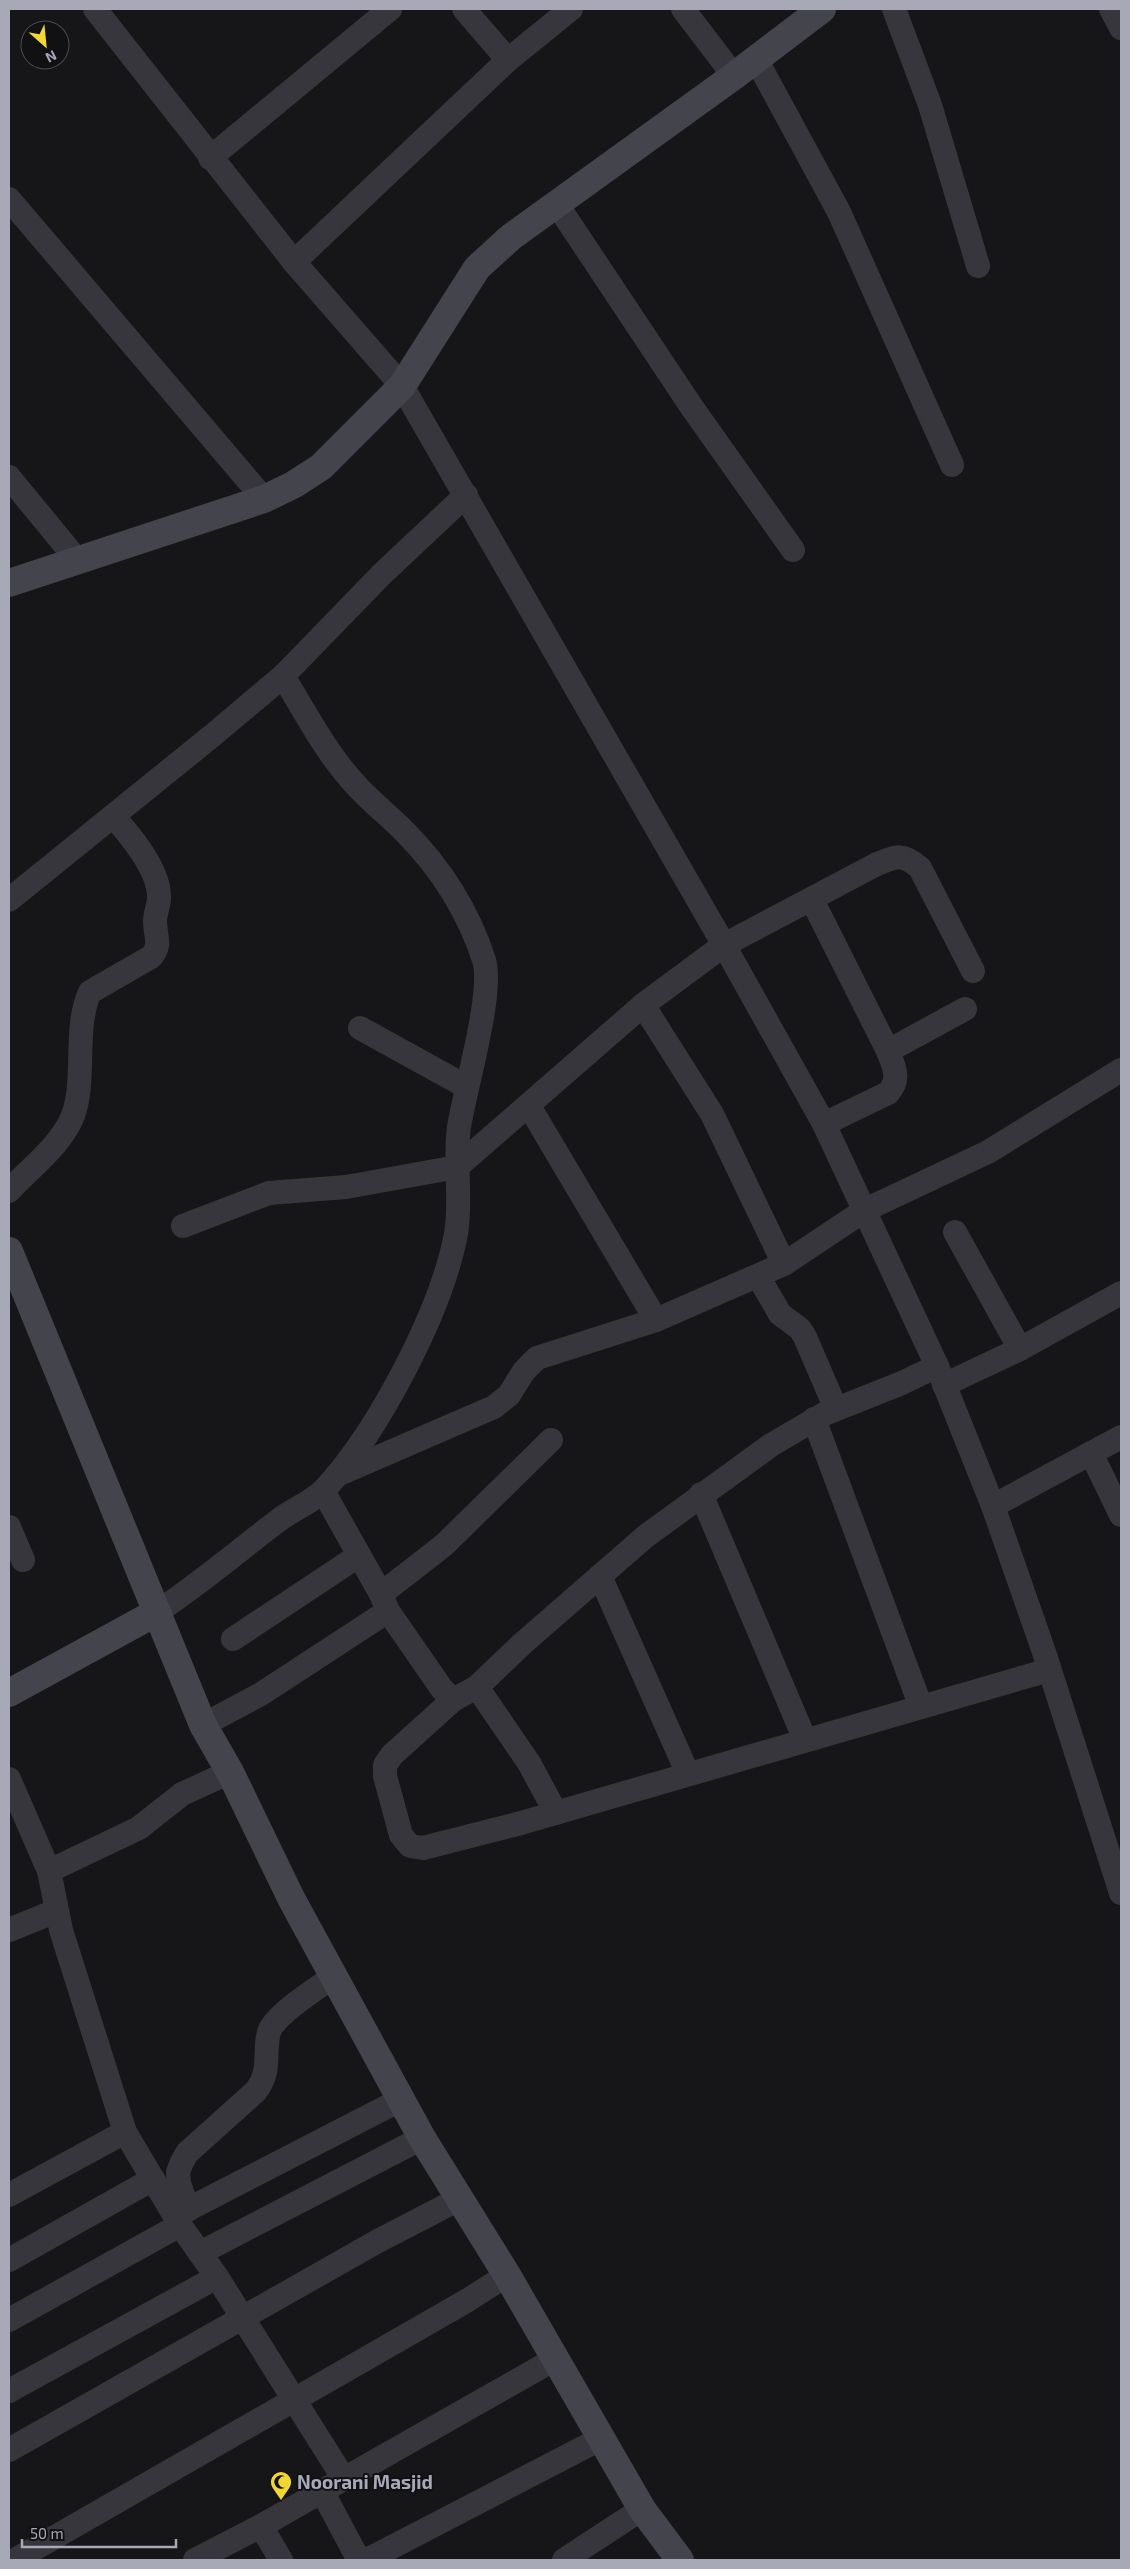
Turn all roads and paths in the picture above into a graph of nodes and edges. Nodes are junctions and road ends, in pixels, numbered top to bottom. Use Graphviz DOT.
graph roads {
  1 [pos="94,9"];
  2 [pos="390,9"];
  3 [pos="464,9"];
  4 [pos="571,9"];
  5 [pos="683,9"];
  6 [pos="822,9"];
  7 [pos="894,9"];
  8 [pos="1112,9"];
  9 [pos="1121,28"];
  10 [pos="756,59"];
  11 [pos="508,60"];
  12 [pos="734,76"];
  13 [pos="210,158"];
  14 [pos="9,199"];
  15 [pos="556,203"];
  16 [pos="294,262"];
  17 [pos="978,266"];
  18 [pos="402,386"];
  19 [pos="952,465"];
  20 [pos="9,477"];
  21 [pos="466,495"];
  22 [pos="264,499"];
  23 [pos="793,550"];
  24 [pos="78,561"];
  25 [pos="9,583"];
  26 [pos="283,676"];
  27 [pos="113,816"];
  28 [pos="9,900"];
  29 [pos="812,900"];
  30 [pos="724,946"];
  31 [pos="973,970"];
  32 [pos="643,1005"];
  33 [pos="965,1009"];
  34 [pos="360,1028"];
  35 [pos="888,1051"];
  36 [pos="1121,1070"];
  37 [pos="467,1088"];
  38 [pos="529,1106"];
  39 [pos="824,1124"];
  40 [pos="457,1167"];
  41 [pos="9,1190"];
  42 [pos="865,1210"];
  43 [pos="183,1226"];
  44 [pos="955,1232"];
  45 [pos="9,1251"];
  46 [pos="784,1264"];
  47 [pos="758,1276"];
  48 [pos="1121,1293"];
  49 [pos="656,1320"];
  50 [pos="1020,1349"];
  51 [pos="940,1376"];
  52 [pos="836,1409"];
  53 [pos="814,1419"];
  54 [pos="1121,1437"];
  55 [pos="551,1440"];
  56 [pos="1091,1453"];
  57 [pos="330,1483"];
  58 [pos="701,1494"];
  59 [pos="993,1506"];
  60 [pos="1121,1515"];
  61 [pos="9,1527"];
  62 [pos="358,1556"];
  63 [pos="23,1560"];
  64 [pos="600,1576"];
  65 [pos="385,1602"];
  66 [pos="157,1612"];
  67 [pos="233,1639"];
  68 [pos="1049,1670"];
  69 [pos="477,1687"];
  70 [pos="9,1693"];
  71 [pos="453,1700"];
  72 [pos="921,1707"];
  73 [pos="203,1725"];
  74 [pos="805,1740"];
  75 [pos="230,1772"];
  76 [pos="688,1774"];
  77 [pos="9,1779"];
  78 [pos="556,1813"];
  79 [pos="49,1871"];
  80 [pos="1121,1893"];
  81 [pos="56,1911"];
  82 [pos="9,1930"];
  83 [pos="334,1976"];
  84 [pos="402,2099"];
  85 [pos="125,2132"];
  86 [pos="422,2138"];
  87 [pos="153,2179"];
  88 [pos="9,2195"];
  89 [pos="459,2199"];
  90 [pos="181,2217"];
  91 [pos="200,2253"];
  92 [pos="9,2260"];
  93 [pos="507,2275"];
  94 [pos="217,2277"];
  95 [pos="243,2318"];
  96 [pos="9,2320"];
  97 [pos="556,2359"];
  98 [pos="9,2391"];
  99 [pos="295,2400"];
  100 [pos="602,2438"];
  101 [pos="9,2450"];
  102 [pos="344,2479"];
  103 [pos="322,2491"];
  104 [pos="642,2509"];
  105 [pos="261,2526"];
  106 [pos="16,2560"];
  107 [pos="195,2560"];
  108 [pos="281,2560"];
  109 [pos="363,2560"];
  110 [pos="367,2560"];
  111 [pos="564,2560"];
  112 [pos="680,2560"];
  1 -- 13 [label="street"];
  2 -- 13 [label="street"];
  3 -- 11 [label="street"];
  4 -- 11 [label="street"];
  5 -- 12 [label="street"];
  6 -- 10 [label="street"];
  7 -- 17 [label="street"];
  8 -- 9 [label="street"];
  10 -- 12 [label="street"];
  10 -- 19 [label="street"];
  11 -- 16 [label="street"];
  12 -- 15 [label="street"];
  13 -- 16 [label="street"];
  14 -- 22 [label="street"];
  15 -- 18 [label="street"];
  15 -- 23 [label="street"];
  16 -- 18 [label="street"];
  18 -- 21 [label="street"];
  18 -- 22 [label="street"];
  20 -- 24 [label="street"];
  21 -- 26 [label="street"];
  21 -- 30 [label="street"];
  22 -- 24 [label="street"];
  24 -- 25 [label="street"];
  26 -- 27 [label="street"];
  26 -- 37 [label="street"];
  27 -- 28 [label="street"];
  27 -- 41 [label="street"];
  29 -- 30 [label="street"];
  29 -- 31 [label="street"];
  29 -- 35 [label="street"];
  30 -- 32 [label="street"];
  30 -- 39 [label="street"];
  32 -- 38 [label="street"];
  32 -- 46 [label="street"];
  33 -- 35 [label="street"];
  34 -- 37 [label="street"];
  35 -- 39 [label="street"];
  36 -- 42 [label="street"];
  37 -- 40 [label="street"];
  38 -- 40 [label="street"];
  38 -- 49 [label="street"];
  39 -- 42 [label="street"];
  40 -- 43 [label="street"];
  40 -- 57 [label="street"];
  42 -- 46 [label="street"];
  42 -- 51 [label="street"];
  44 -- 50 [label="street"];
  45 -- 66 [label="street"];
  46 -- 47 [label="street"];
  47 -- 49 [label="street"];
  47 -- 52 [label="street"];
  48 -- 50 [label="street"];
  49 -- 57 [label="street"];
  50 -- 51 [label="street"];
  51 -- 52 [label="street"];
  51 -- 59 [label="street"];
  52 -- 53 [label="street"];
  53 -- 58 [label="street"];
  53 -- 72 [label="street"];
  54 -- 56 [label="street"];
  55 -- 65 [label="street"];
  56 -- 59 [label="street"];
  56 -- 60 [label="street"];
  57 -- 62 [label="street"];
  57 -- 66 [label="street"];
  58 -- 64 [label="street"];
  58 -- 74 [label="street"];
  59 -- 68 [label="street"];
  61 -- 63 [label="street"];
  62 -- 65 [label="street"];
  62 -- 67 [label="street"];
  64 -- 69 [label="street"];
  64 -- 76 [label="street"];
  65 -- 71 [label="street"];
  65 -- 73 [label="street"];
  66 -- 70 [label="street"];
  66 -- 73 [label="street"];
  68 -- 72 [label="street"];
  68 -- 80 [label="street"];
  69 -- 71 [label="street"];
  69 -- 78 [label="street"];
  71 -- 78 [label="street"];
  72 -- 74 [label="street"];
  73 -- 75 [label="street"];
  74 -- 76 [label="street"];
  75 -- 79 [label="street"];
  75 -- 83 [label="street"];
  76 -- 78 [label="street"];
  77 -- 79 [label="street"];
  79 -- 81 [label="street"];
  81 -- 82 [label="street"];
  81 -- 85 [label="street"];
  83 -- 84 [label="street"];
  83 -- 90 [label="street"];
  84 -- 86 [label="street"];
  84 -- 90 [label="street"];
  85 -- 87 [label="street"];
  85 -- 88 [label="street"];
  86 -- 89 [label="street"];
  86 -- 91 [label="street"];
  87 -- 90 [label="street"];
  87 -- 92 [label="street"];
  89 -- 93 [label="street"];
  89 -- 95 [label="street"];
  90 -- 91 [label="street"];
  90 -- 96 [label="street"];
  91 -- 94 [label="street"];
  93 -- 97 [label="street"];
  93 -- 99 [label="street"];
  94 -- 95 [label="street"];
  94 -- 98 [label="street"];
  95 -- 99 [label="street"];
  95 -- 101 [label="street"];
  97 -- 100 [label="street"];
  97 -- 102 [label="street"];
  99 -- 102 [label="street"];
  99 -- 106 [label="street"];
  100 -- 104 [label="street"];
  100 -- 110 [label="street"];
  102 -- 103 [label="street"];
  103 -- 105 [label="street"];
  103 -- 109 [label="street"];
  104 -- 111 [label="street"];
  104 -- 112 [label="street"];
  105 -- 107 [label="street"];
  105 -- 108 [label="street"];
}
